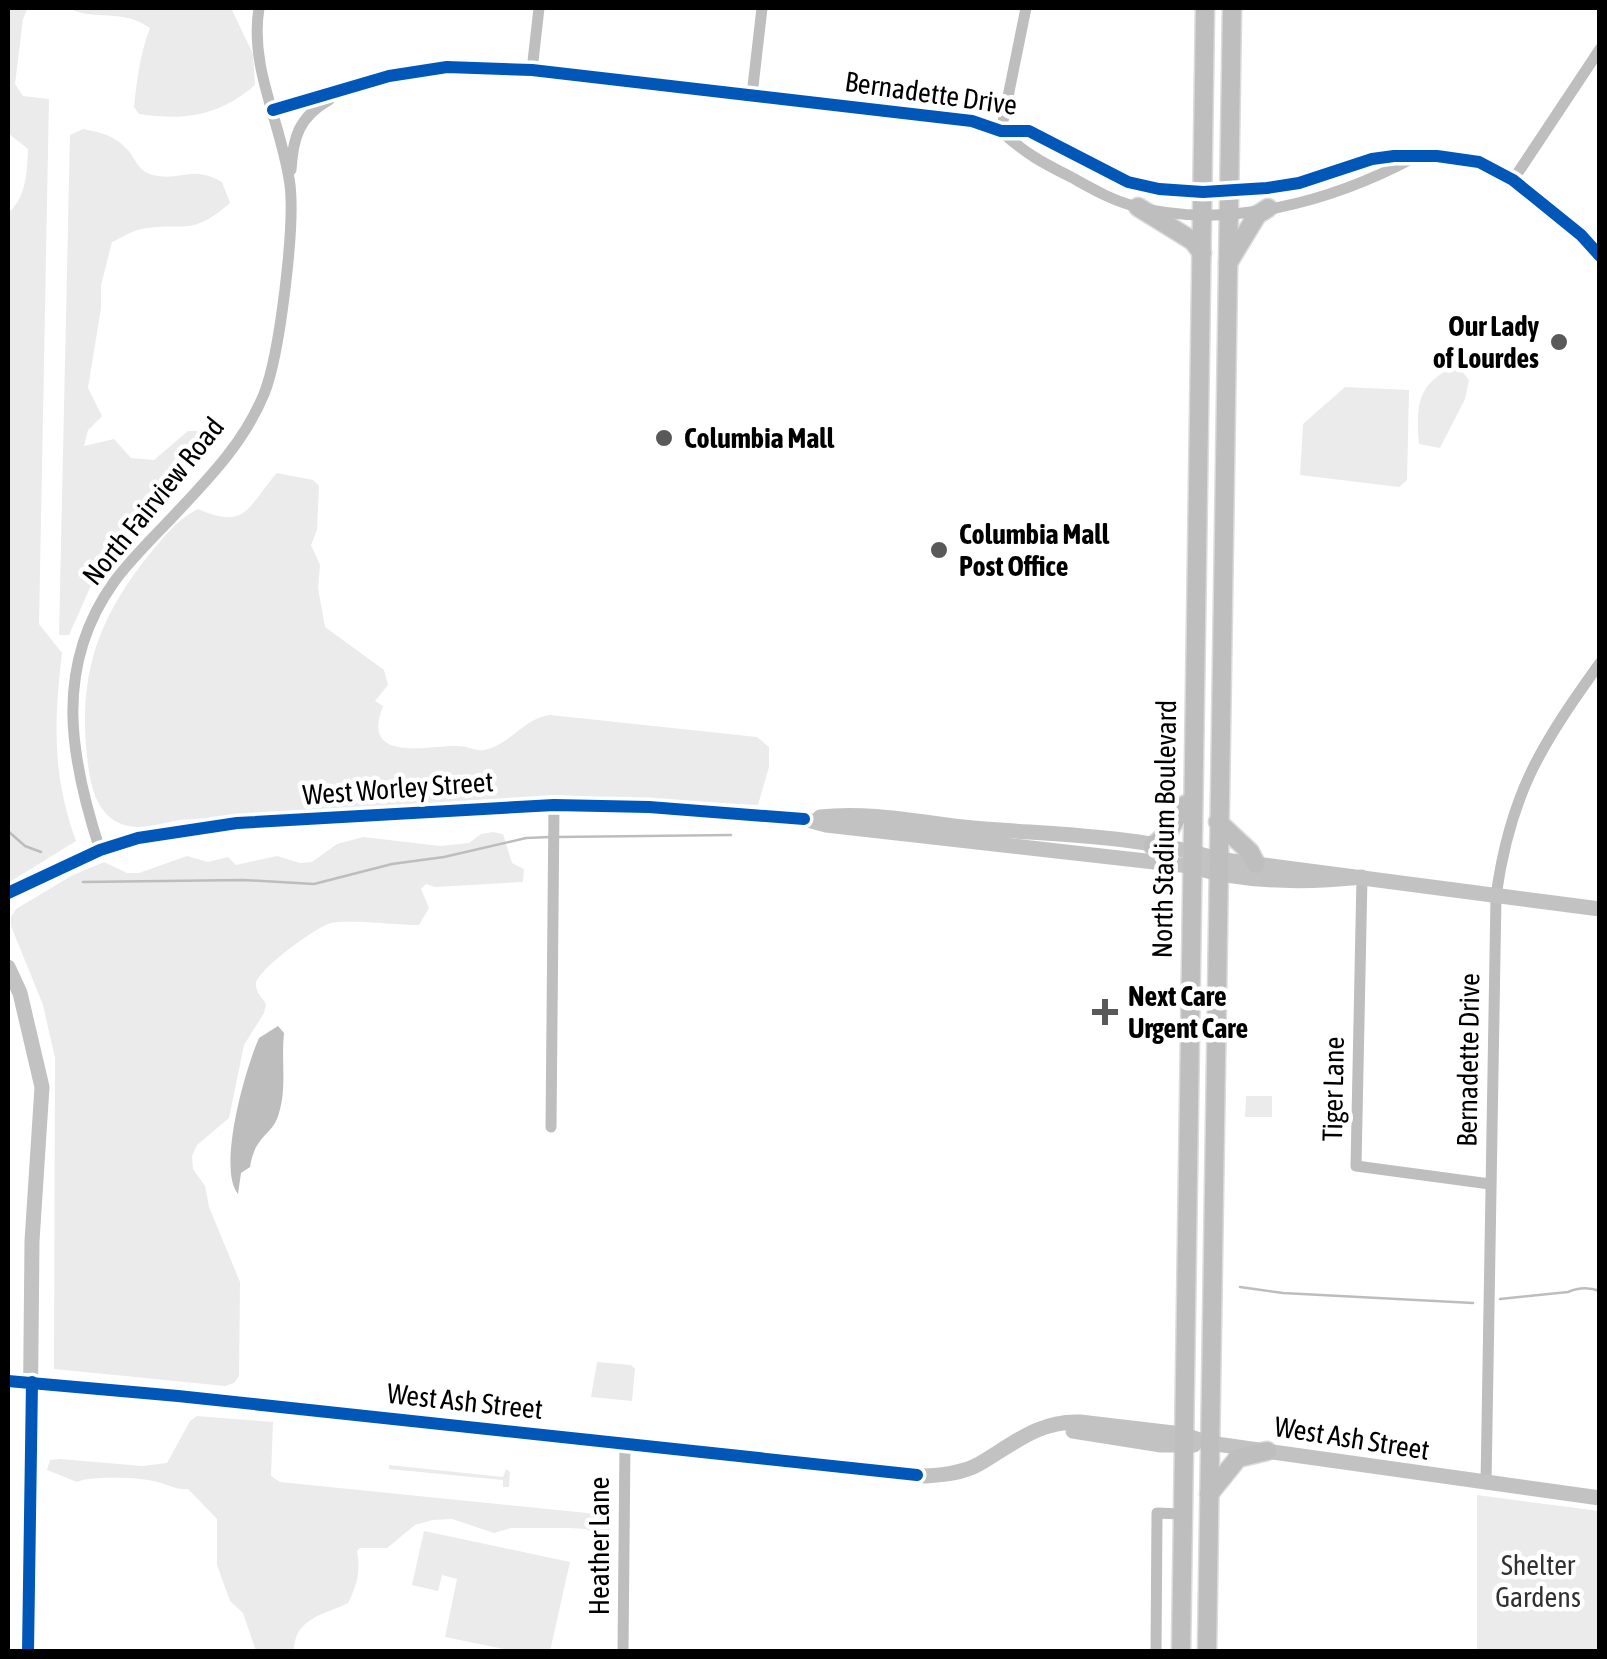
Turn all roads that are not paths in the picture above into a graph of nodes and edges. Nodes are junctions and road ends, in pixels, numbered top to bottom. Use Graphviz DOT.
graph roads {
  1 [pos="258,8"];
  2 [pos="539,8"];
  3 [pos="762,8"];
  4 [pos="1026,8"];
  5 [pos="1232,8"];
  6 [pos="1243,8"];
  7 [pos="1204,9"];
  8 [pos="1232,28"];
  9 [pos="1600,49"];
  10 [pos="532,70"];
  11 [pos="346,90"];
  12 [pos="752,95"];
  13 [pos="273,110"];
  14 [pos="1001,131"];
  15 [pos="1418,156"];
  16 [pos="1513,180"];
  17 [pos="290,185"];
  18 [pos="1203,192"];
  19 [pos="1229,192"];
  20 [pos="1138,207"];
  21 [pos="1268,208"];
  22 [pos="1228,213"];
  23 [pos="1203,214"];
  24 [pos="1202,253"];
  25 [pos="1600,256"];
  26 [pos="1227,264"];
  27 [pos="1600,663"];
  28 [pos="1192,801"];
  29 [pos="554,804"];
  30 [pos="804,819"];
  31 [pos="1218,822"];
  32 [pos="1153,846"];
  33 [pos="100,850"];
  34 [pos="1190,859"];
  35 [pos="1256,864"];
  36 [pos="1217,867"];
  37 [pos="1362,877"];
  38 [pos="8,893"];
  39 [pos="1496,896"];
  40 [pos="1600,909"];
  41 [pos="8,967"];
  42 [pos="551,1126"];
  43 [pos="1490,1184"];
  44 [pos="8,1382"];
  45 [pos="32,1382"];
  46 [pos="1182,1440"];
  47 [pos="624,1442"];
  48 [pos="1210,1443"];
  49 [pos="1266,1451"];
  50 [pos="1486,1484"];
  51 [pos="1209,1494"];
  52 [pos="1600,1498"];
  53 [pos="1181,1514"];
  54 [pos="28,1652"];
  55 [pos="623,1652"];
  56 [pos="1156,1652"];
  57 [pos="1181,1652"];
  58 [pos="1207,1652"];
  1 -- 13 [label="street, North Fairview Road"];
  2 -- 10 [label="street"];
  3 -- 12 [label="street"];
  4 -- 14 [label="street"];
  5 -- 8 [label="main road, North Stadium Boulevard"];
  6 -- 8 [label="street"];
  7 -- 18 [label="main road, North Stadium Boulevard"];
  8 -- 19 [label="main road, North Stadium Boulevard"];
  9 -- 16 [label="street"];
  10 -- 11 [label="street, Bernadette Drive"];
  10 -- 12 [label="street, Bernadette Drive"];
  11 -- 13 [label="street, Bernadette Drive"];
  11 -- 17 [label="street"];
  12 -- 14 [label="street, Bernadette Drive"];
  13 -- 17 [label="street, North Fairview Road"];
  14 -- 18 [label="street, Bernadette Drive"];
  14 -- 20 [label="street, Bernadette Drive"];
  15 -- 16 [label="street, Bernadette Drive"];
  15 -- 19 [label="street, Bernadette Drive"];
  15 -- 21 [label="street, Bernadette Drive"];
  16 -- 25 [label="street, Bernadette Drive"];
  17 -- 33 [label="street, North Fairview Road"];
  18 -- 19 [label="street, Bernadette Drive"];
  18 -- 23 [label="main road, North Stadium Boulevard"];
  19 -- 22 [label="main road, North Stadium Boulevard"];
  20 -- 23 [label="street, Bernadette Drive"];
  20 -- 24 [label="main road"];
  21 -- 22 [label="street, Bernadette Drive"];
  21 -- 26 [label="main road"];
  22 -- 23 [label="street, Bernadette Drive"];
  22 -- 26 [label="main road, North Stadium Boulevard"];
  23 -- 24 [label="main road, North Stadium Boulevard"];
  24 -- 28 [label="main road, North Stadium Boulevard"];
  26 -- 31 [label="main road, North Stadium Boulevard"];
  27 -- 39 [label="street, Bernadette Drive"];
  28 -- 32 [label="main road"];
  28 -- 34 [label="main road, North Stadium Boulevard"];
  29 -- 30 [label="street, West Worley Street"];
  29 -- 33 [label="street, West Worley Street"];
  29 -- 42 [label="street"];
  30 -- 32 [label="street, West Worley Street"];
  30 -- 34 [label="street, West Worley Street"];
  31 -- 35 [label="main road"];
  31 -- 36 [label="main road, North Stadium Boulevard"];
  32 -- 34 [label="street, West Worley Street"];
  33 -- 38 [label="street, West Worley Street"];
  34 -- 36 [label="street, West Worley Street"];
  34 -- 46 [label="main road, North Stadium Boulevard"];
  35 -- 36 [label="street, West Worley Street"];
  35 -- 37 [label="street, West Worley Street"];
  36 -- 37 [label="street, West Worley Street"];
  36 -- 48 [label="main road, North Stadium Boulevard"];
  37 -- 39 [label="street, West Worley Street"];
  37 -- 43 [label="street, Tiger Lane"];
  39 -- 40 [label="street, West Worley Street"];
  39 -- 43 [label="street, Bernadette Drive"];
  41 -- 45 [label="street"];
  43 -- 50 [label="street, Bernadette Drive"];
  44 -- 45 [label="street, West Ash Street"];
  45 -- 47 [label="street, West Ash Street"];
  45 -- 54 [label="street"];
  46 -- 47 [label="street, West Ash Street"];
  46 -- 48 [label="street, West Ash Street"];
  46 -- 53 [label="main road, North Stadium Boulevard"];
  47 -- 55 [label="street, Heather Lane"];
  48 -- 49 [label="street, West Ash Street"];
  48 -- 51 [label="main road, North Stadium Boulevard"];
  49 -- 50 [label="street, West Ash Street"];
  49 -- 51 [label="main road"];
  50 -- 52 [label="street, West Ash Street"];
  51 -- 58 [label="main road, North Stadium Boulevard"];
  53 -- 56 [label="street"];
  53 -- 57 [label="main road, North Stadium Boulevard"];
}
